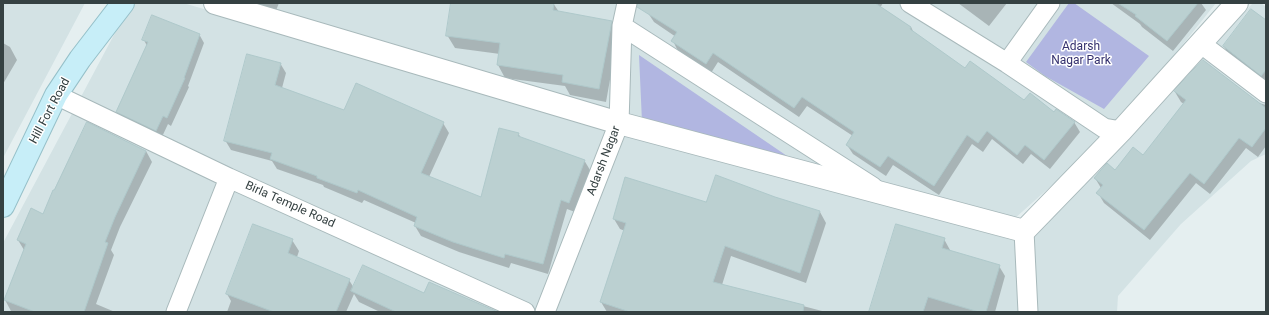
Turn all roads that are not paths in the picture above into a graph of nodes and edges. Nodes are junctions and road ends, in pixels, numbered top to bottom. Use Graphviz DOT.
graph roads {
  1 [pos="123,3"];
  2 [pos="215,3"];
  3 [pos="627,3"];
  4 [pos="910,3"];
  5 [pos="1050,3"];
  6 [pos="1237,3"];
  7 [pos="622,26"];
  8 [pos="1200,43"];
  9 [pos="1007,63"];
  10 [pos="1266,93"];
  11 [pos="56,95"];
  12 [pos="619,123"];
  13 [pos="1120,131"];
  14 [pos="229,178"];
  15 [pos="881,192"];
  16 [pos="3,206"];
  17 [pos="1024,231"];
  18 [pos="176,312"];
  19 [pos="525,312"];
  20 [pos="545,312"];
  21 [pos="1028,312"];
  1 -- 11 [label="main road, Hill Fort Road"];
  2 -- 12 [label="street"];
  3 -- 7 [label="street, Adarsh Nagar"];
  4 -- 9 [label="street"];
  5 -- 9 [label="street"];
  6 -- 8 [label="street"];
  7 -- 12 [label="street, Adarsh Nagar"];
  7 -- 15 [label="street"];
  8 -- 10 [label="street"];
  8 -- 13 [label="street"];
  9 -- 13 [label="street"];
  11 -- 14 [label="street, Birla Temple Road"];
  11 -- 16 [label="main road, Hill Fort Road"];
  12 -- 15 [label="street"];
  12 -- 20 [label="street, Adarsh Nagar"];
  13 -- 17 [label="street"];
  14 -- 18 [label="street"];
  14 -- 19 [label="street, Birla Temple Road"];
  15 -- 17 [label="street"];
  17 -- 21 [label="street"];
}
